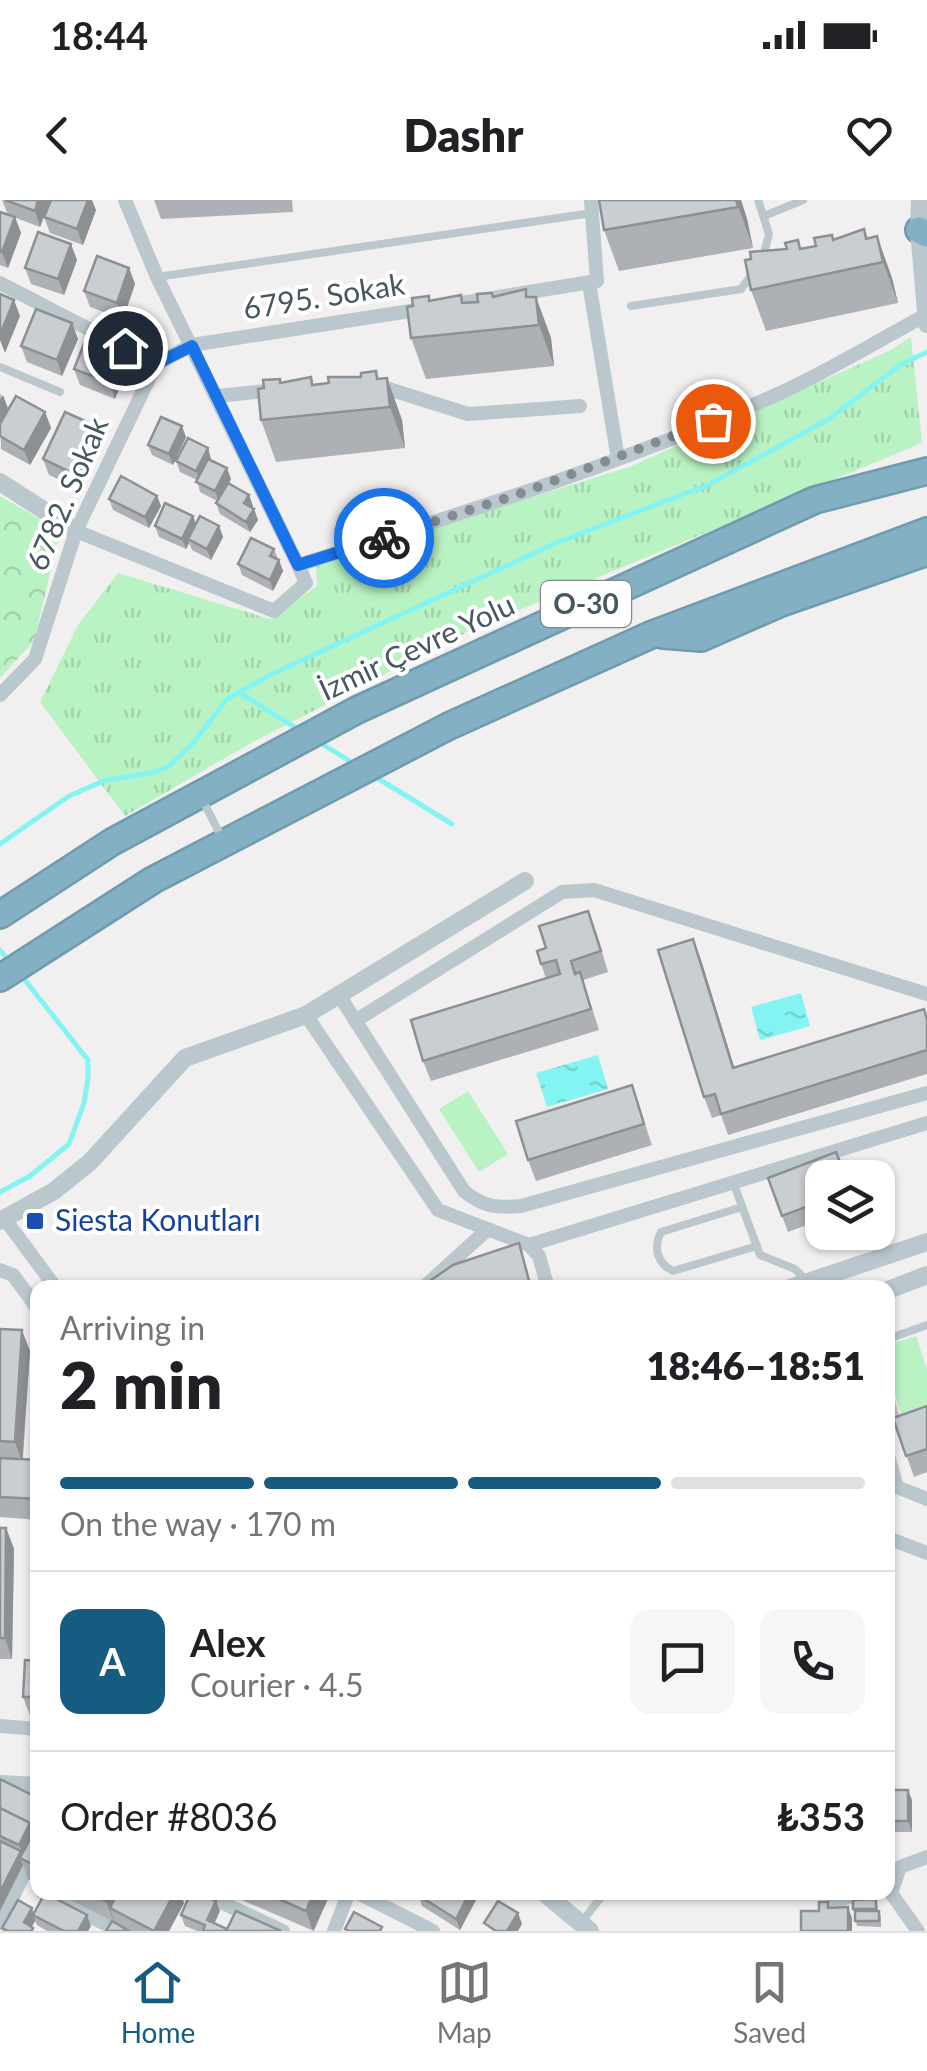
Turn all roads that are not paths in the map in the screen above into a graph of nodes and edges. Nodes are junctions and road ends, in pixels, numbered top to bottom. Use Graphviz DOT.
graph roads {
  1 [pos="125,200"];
  2 [pos="758,200"];
  3 [pos="803,200"];
  4 [pos="920,200"];
  5 [pos="592,206"];
  6 [pos="764,216"];
  7 [pos="924,230"];
  8 [pos="157,278"];
  9 [pos="0,283"];
  10 [pos="590,283"];
  11 [pos="632,306"];
  12 [pos="926,315"];
  13 [pos="927,324"];
  14 [pos="192,346"];
  15 [pos="156,364"];
  16 [pos="0,368"];
  17 [pos="363,381"];
  18 [pos="290,388"];
  19 [pos="60,392"];
  20 [pos="216,396"];
  21 [pos="580,406"];
  22 [pos="927,457"];
  23 [pos="618,458"];
  24 [pos="927,471"];
  25 [pos="0,482"];
  26 [pos="815,500"];
  27 [pos="76,531"];
  28 [pos="927,531"];
  29 [pos="927,552"];
  30 [pos="298,565"];
  31 [pos="654,634"];
  32 [pos="0,695"];
  33 [pos="199,793"];
  34 [pos="224,842"];
  35 [pos="524,881"];
  36 [pos="0,915"];
  37 [pos="0,978"];
  38 [pos="927,994"];
  39 [pos="338,996"];
  40 [pos="306,1015"];
  41 [pos="355,1022"];
  42 [pos="927,1093"];
  43 [pos="927,1122"];
  44 [pos="733,1182"];
  45 [pos="742,1207"];
  46 [pos="2,1219"];
  47 [pos="488,1229"];
  48 [pos="927,1242"];
  49 [pos="529,1244"];
  50 [pos="756,1246"];
  51 [pos="0,1270"];
  52 [pos="927,1275"];
  53 [pos="50,1280"];
  54 [pos="431,1280"];
  55 [pos="546,1280"];
  56 [pos="798,1280"];
  57 [pos="814,1280"];
  58 [pos="895,1287"];
  59 [pos="30,1298"];
  60 [pos="927,1324"];
  61 [pos="895,1336"];
  62 [pos="895,1415"];
  63 [pos="896,1419"];
  64 [pos="895,1480"];
  65 [pos="927,1499"];
  66 [pos="895,1541"];
  67 [pos="927,1553"];
  68 [pos="0,1726"];
  69 [pos="30,1728"];
  70 [pos="0,1784"];
  71 [pos="30,1786"];
  72 [pos="927,1857"];
  73 [pos="30,1862"];
  74 [pos="895,1879"];
  75 [pos="20,1881"];
  76 [pos="30,1886"];
  77 [pos="58,1900"];
  78 [pos="216,1900"];
  79 [pos="348,1900"];
  80 [pos="369,1900"];
  81 [pos="553,1900"];
  82 [pos="600,1900"];
  83 [pos="842,1900"];
  84 [pos="894,1900"];
  85 [pos="834,1903"];
  86 [pos="0,1922"];
  87 [pos="585,1927"];
  88 [pos="119,1931"];
  89 [pos="282,1931"];
  90 [pos="334,1931"];
  91 [pos="433,1931"];
  92 [pos="918,1931"];
  1 -- 8 [label="street"];
  2 -- 6 [label="lane"];
  3 -- 6 [label="lane"];
  4 -- 7 [label="street"];
  5 -- 8 [label="lane"];
  5 -- 10 [label="street"];
  6 -- 11 [label="lane"];
  7 -- 12 [label="street"];
  8 -- 14 [label="street"];
  9 -- 15 [label="street"];
  10 -- 14 [label="street, 6795. Sokak"];
  10 -- 23 [label="street"];
  12 -- 13 [label="street"];
  12 -- 23 [label="street"];
  14 -- 15 [label="street, 6795. Sokak"];
  14 -- 20 [label="street"];
  15 -- 27 [label="street, 6782. Sokak"];
  16 -- 19 [label="lane"];
  17 -- 21 [label="street"];
  18 -- 20 [label="street"];
  20 -- 30 [label="street"];
  22 -- 26 [label="highway"];
  23 -- 30 [label="street"];
  24 -- 26 [label="highway, İzmir Çevre Yolu / O-30"];
  25 -- 27 [label="street"];
  26 -- 33 [label="highway, İzmir Çevre Yolu / O-30"];
  27 -- 30 [label="street"];
  27 -- 32 [label="street, 6782. Sokak"];
  28 -- 31 [label="highway, O-30"];
  29 -- 31 [label="highway"];
  31 -- 34 [label="highway, O-30"];
  33 -- 34 [label="lane"];
  33 -- 36 [label="highway, İzmir Çevre Yolu / O-30"];
  34 -- 37 [label="highway, O-30"];
  35 -- 39 [label="street"];
  38 -- 41 [label="street"];
  39 -- 40 [label="street"];
  39 -- 41 [label="street"];
  40 -- 46 [label="street"];
  40 -- 47 [label="street"];
  41 -- 42 [label="street"];
  43 -- 44 [label="street"];
  44 -- 45 [label="lane"];
  44 -- 49 [label="street"];
  45 -- 50 [label="lane"];
  45 -- 50 [label="lane"];
  46 -- 53 [label="street"];
  47 -- 49 [label="street"];
  47 -- 54 [label="street"];
  48 -- 57 [label="street"];
  49 -- 55 [label="street"];
  50 -- 56 [label="lane"];
  51 -- 59 [label="street"];
  52 -- 58 [label="street"];
  60 -- 61 [label="lane"];
  62 -- 63 [label="lane"];
  64 -- 65 [label="street"];
  66 -- 67 [label="street"];
  68 -- 69 [label="street"];
  70 -- 71 [label="street"];
  72 -- 74 [label="street"];
  73 -- 75 [label="street"];
  75 -- 76 [label="street"];
  75 -- 86 [label="street"];
  77 -- 88 [label="street"];
  78 -- 89 [label="street"];
  79 -- 90 [label="street"];
  80 -- 91 [label="street"];
  81 -- 87 [label="street"];
  82 -- 87 [label="lane"];
  83 -- 85 [label="street"];
  84 -- 92 [label="street"];
}
